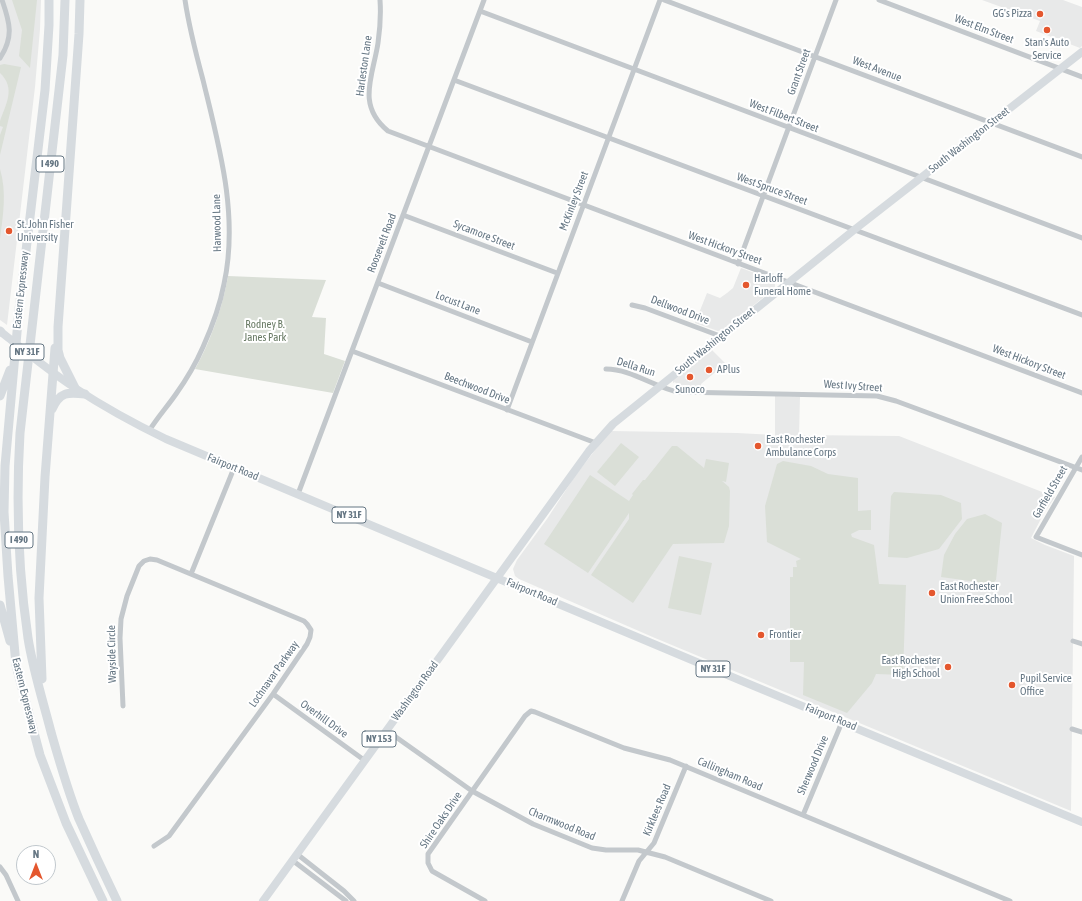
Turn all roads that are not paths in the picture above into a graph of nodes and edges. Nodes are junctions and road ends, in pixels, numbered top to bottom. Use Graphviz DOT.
graph roads {
  1 [pos="2,0"];
  2 [pos="48,0"];
  3 [pos="65,0"];
  4 [pos="80,0"];
  5 [pos="185,0"];
  6 [pos="380,0"];
  7 [pos="484,0"];
  8 [pos="660,0"];
  9 [pos="664,0"];
  10 [pos="836,0"];
  11 [pos="879,0"];
  12 [pos="480,11"];
  13 [pos="1082,52"];
  14 [pos="815,56"];
  15 [pos="0,58"];
  16 [pos="1060,69"];
  17 [pos="634,70"];
  18 [pos="1082,77"];
  19 [pos="454,80"];
  20 [pos="990,123"];
  21 [pos="789,128"];
  22 [pos="609,138"];
  23 [pos="429,147"];
  24 [pos="1082,157"];
  25 [pos="920,178"];
  26 [pos="763,196"];
  27 [pos="583,206"];
  28 [pos="403,215"];
  29 [pos="854,230"];
  30 [pos="1082,238"];
  31 [pos="738,264"];
  32 [pos="558,273"];
  33 [pos="788,282"];
  34 [pos="378,283"];
  35 [pos="632,305"];
  36 [pos="1082,315"];
  37 [pos="58,327"];
  38 [pos="0,331"];
  39 [pos="720,336"];
  40 [pos="532,342"];
  41 [pos="352,351"];
  42 [pos="15,359"];
  43 [pos="606,369"];
  44 [pos="54,373"];
  45 [pos="659,386"];
  46 [pos="75,388"];
  47 [pos="1082,393"];
  48 [pos="85,394"];
  49 [pos="0,396"];
  50 [pos="507,410"];
  51 [pos="49,418"];
  52 [pos="149,431"];
  53 [pos="596,443"];
  54 [pos="1082,457"];
  55 [pos="234,468"];
  56 [pos="1076,468"];
  57 [pos="1082,470"];
  58 [pos="298,494"];
  59 [pos="1082,555"];
  60 [pos="191,574"];
  61 [pos="496,577"];
  62 [pos="0,605"];
  63 [pos="1073,641"];
  64 [pos="1082,644"];
  65 [pos="16,665"];
  66 [pos="273,694"];
  67 [pos="43,700"];
  68 [pos="123,706"];
  69 [pos="842,722"];
  70 [pos="1072,728"];
  71 [pos="386,730"];
  72 [pos="1082,732"];
  73 [pos="364,760"];
  74 [pos="686,766"];
  75 [pos="472,791"];
  76 [pos="803,815"];
  77 [pos="1082,822"];
  78 [pos="154,846"];
  79 [pos="647,851"];
  80 [pos="294,857"];
  81 [pos="0,867"];
  82 [pos="18,901"];
  83 [pos="102,901"];
  84 [pos="117,901"];
  85 [pos="262,901"];
  86 [pos="346,901"];
  87 [pos="354,901"];
  88 [pos="485,901"];
  89 [pos="622,901"];
  90 [pos="771,901"];
  91 [pos="1010,901"];
  1 -- 15 [label="street"];
  2 -- 42 [label="highway, Eastern Expressway / I 490"];
  3 -- 67 [label="highway, Eastern Expressway / I 490"];
  4 -- 37 [label="highway"];
  5 -- 52 [label="street, Harwood Lane"];
  6 -- 23 [label="street, Harleston Lane"];
  7 -- 12 [label="street, Roosevelt Road"];
  8 -- 17 [label="street, McKinley Street"];
  9 -- 14 [label="street, West Avenue"];
  10 -- 14 [label="street, Grant Street"];
  11 -- 16 [label="street, West Elm Street"];
  12 -- 17 [label="street, West Filbert Street"];
  12 -- 19 [label="street, Roosevelt Road"];
  13 -- 16 [label="main road, South Washington Street / NY 153"];
  14 -- 20 [label="street, West Avenue"];
  14 -- 21 [label="street, Grant Street"];
  16 -- 18 [label="street, West Elm Street"];
  16 -- 20 [label="main road, South Washington Street / NY 153"];
  17 -- 21 [label="street, West Filbert Street"];
  17 -- 22 [label="street, McKinley Street"];
  19 -- 22 [label="street, West Spruce Street"];
  19 -- 23 [label="street, Roosevelt Road"];
  20 -- 24 [label="street, West Avenue"];
  20 -- 25 [label="main road, South Washington Street / NY 153"];
  21 -- 25 [label="street, West Filbert Street"];
  21 -- 26 [label="street, Grant Street"];
  22 -- 26 [label="street, West Spruce Street"];
  22 -- 27 [label="street, McKinley Street"];
  23 -- 27 [label="street, West Hickory Street"];
  23 -- 28 [label="street, Roosevelt Road"];
  25 -- 29 [label="main road, South Washington Street / NY 153"];
  25 -- 30 [label="street, West Filbert Street"];
  26 -- 29 [label="street, West Spruce Street"];
  26 -- 31 [label="street, Grant Street"];
  27 -- 31 [label="street, West Hickory Street"];
  27 -- 32 [label="street, McKinley Street"];
  28 -- 32 [label="street, Sycamore Street"];
  28 -- 34 [label="street, Roosevelt Road"];
  29 -- 33 [label="main road, South Washington Street / NY 153"];
  29 -- 36 [label="street, West Spruce Street"];
  31 -- 33 [label="street, West Hickory Street"];
  32 -- 40 [label="street, McKinley Street"];
  33 -- 39 [label="main road, South Washington Street / NY 153"];
  33 -- 47 [label="street, West Hickory Street"];
  34 -- 40 [label="street, Locust Lane"];
  34 -- 41 [label="street, Roosevelt Road"];
  35 -- 39 [label="street, Dellwood Drive"];
  37 -- 44 [label="highway"];
  37 -- 46 [label="highway"];
  38 -- 44 [label="main road, Fairport Road / NY 31F"];
  39 -- 45 [label="main road, South Washington Street / NY 153"];
  40 -- 50 [label="street, McKinley Street"];
  41 -- 50 [label="street, Beechwood Drive"];
  41 -- 58 [label="street, Roosevelt Road"];
  42 -- 49 [label="highway"];
  42 -- 65 [label="highway, Eastern Expressway / I 490"];
  43 -- 45 [label="street, Della Run"];
  44 -- 46 [label="main road, Fairport Road / NY 31F"];
  44 -- 51 [label="highway"];
  45 -- 53 [label="main road, South Washington Street / NY 153"];
  45 -- 56 [label="street, West Ivy Street"];
  46 -- 48 [label="main road, Fairport Road / NY 31F"];
  48 -- 51 [label="highway"];
  48 -- 52 [label="main road, Fairport Road / NY 31F"];
  50 -- 53 [label="street, Beechwood Drive"];
  51 -- 67 [label="highway"];
  52 -- 55 [label="main road, Fairport Road / NY 31F"];
  53 -- 61 [label="main road, South Washington Street / NY 153"];
  54 -- 56 [label="street, Garfield Street"];
  55 -- 58 [label="main road, Fairport Road / NY 31F"];
  55 -- 60 [label="street"];
  56 -- 57 [label="street, West Ivy Street"];
  56 -- 59 [label="street, Garfield Street"];
  58 -- 61 [label="main road, Fairport Road / NY 31F"];
  60 -- 66 [label="street, Lochnavar Parkway"];
  60 -- 68 [label="street, Wayside Circle"];
  61 -- 69 [label="main road, Fairport Road / NY 31F"];
  61 -- 71 [label="main road, Washington Road / NY 153"];
  62 -- 65 [label="highway"];
  63 -- 64 [label="street"];
  65 -- 83 [label="highway, Eastern Expressway / I 490"];
  66 -- 73 [label="street, Overhill Drive"];
  66 -- 78 [label="street, Lochnavar Parkway"];
  67 -- 84 [label="highway, Eastern Expressway / I 490"];
  69 -- 76 [label="street, Sherwood Drive"];
  69 -- 77 [label="main road, Fairport Road / NY 31F"];
  70 -- 72 [label="street"];
  71 -- 73 [label="main road, Washington Road / NY 153"];
  71 -- 75 [label="street, Charmwood Road"];
  73 -- 80 [label="main road, Washington Road / NY 153"];
  74 -- 75 [label="street, Callingham Road"];
  74 -- 76 [label="street, Callingham Road"];
  74 -- 79 [label="street, Kirklees Road"];
  75 -- 79 [label="street, Charmwood Road"];
  75 -- 88 [label="street, Shire Oaks Drive"];
  76 -- 91 [label="street, Callingham Road"];
  79 -- 89 [label="street, Kirklees Road"];
  79 -- 90 [label="street, Charmwood Road"];
  80 -- 85 [label="main road, Washington Road / NY 153"];
  80 -- 86 [label="street"];
  80 -- 87 [label="street"];
  81 -- 82 [label="street"];
}
